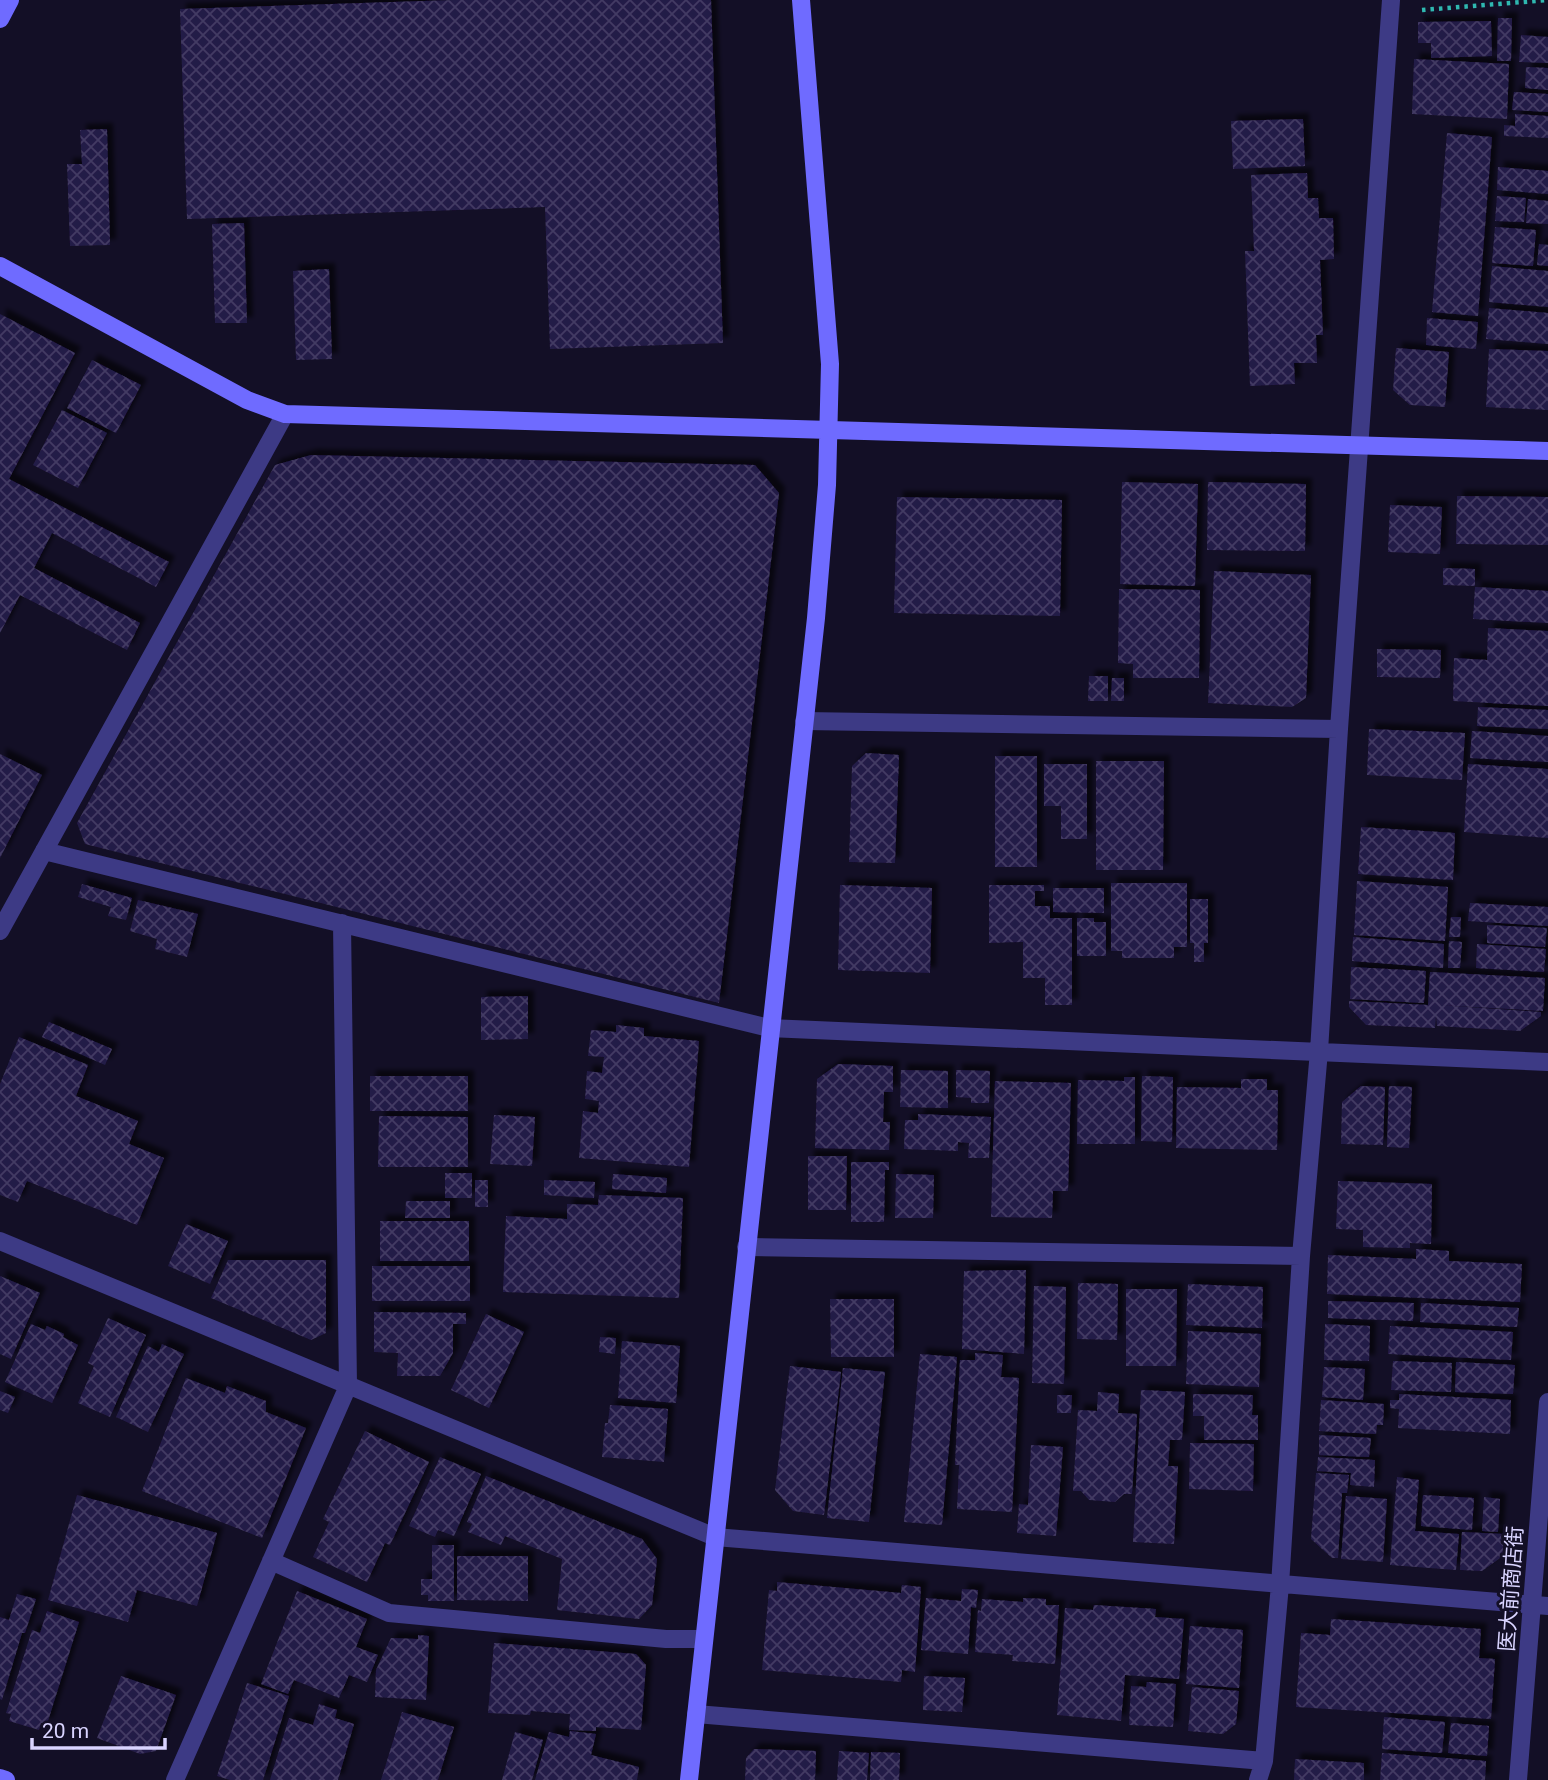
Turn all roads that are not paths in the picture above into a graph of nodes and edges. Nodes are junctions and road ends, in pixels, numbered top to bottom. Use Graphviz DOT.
graph roads {
  1 [pos="10,0"];
  2 [pos="801,0"];
  3 [pos="1391,6"];
  4 [pos="0,19"];
  5 [pos="0,266"];
  6 [pos="285,414"];
  7 [pos="828,431"];
  8 [pos="1360,446"];
  9 [pos="1548,451"];
  10 [pos="804,721"];
  11 [pos="1339,730"];
  12 [pos="44,851"];
  13 [pos="342,923"];
  14 [pos="0,931"];
  15 [pos="769,1028"];
  16 [pos="1319,1051"];
  17 [pos="1548,1062"];
  18 [pos="0,1241"];
  19 [pos="746,1247"];
  20 [pos="1301,1256"];
  21 [pos="348,1386"];
  22 [pos="1548,1402"];
  23 [pos="715,1537"];
  24 [pos="271,1561"];
  25 [pos="1280,1585"];
  26 [pos="1540,1605"];
  27 [pos="704,1639"];
  28 [pos="696,1714"];
  29 [pos="1264,1760"];
  30 [pos="0,1779"];
  31 [pos="6,1780"];
  32 [pos="175,1780"];
  33 [pos="689,1780"];
  34 [pos="1258,1780"];
  35 [pos="1518,1780"];
  1 -- 4 [label="street"];
  2 -- 7 [label="street"];
  3 -- 8 [label="street"];
  5 -- 6 [label="street"];
  6 -- 7 [label="street"];
  6 -- 12 [label="street"];
  7 -- 8 [label="street"];
  7 -- 10 [label="street"];
  8 -- 9 [label="street"];
  8 -- 11 [label="street"];
  10 -- 11 [label="street"];
  10 -- 15 [label="street"];
  11 -- 16 [label="street"];
  12 -- 13 [label="street"];
  12 -- 14 [label="street"];
  13 -- 15 [label="street"];
  13 -- 21 [label="street"];
  15 -- 16 [label="street"];
  15 -- 19 [label="street"];
  16 -- 17 [label="street"];
  16 -- 20 [label="street"];
  18 -- 21 [label="street"];
  19 -- 20 [label="street"];
  19 -- 23 [label="street"];
  20 -- 25 [label="street"];
  21 -- 23 [label="street"];
  21 -- 24 [label="street"];
  22 -- 26 [label="street, 医大前商店街"];
  23 -- 25 [label="street"];
  23 -- 27 [label="street"];
  24 -- 27 [label="street"];
  24 -- 32 [label="street"];
  25 -- 26 [label="street"];
  25 -- 29 [label="street"];
  26 -- 35 [label="street, 医大前商店街"];
  27 -- 28 [label="street"];
  28 -- 29 [label="street"];
  28 -- 33 [label="street"];
  29 -- 34 [label="street"];
  30 -- 31 [label="street"];
}
